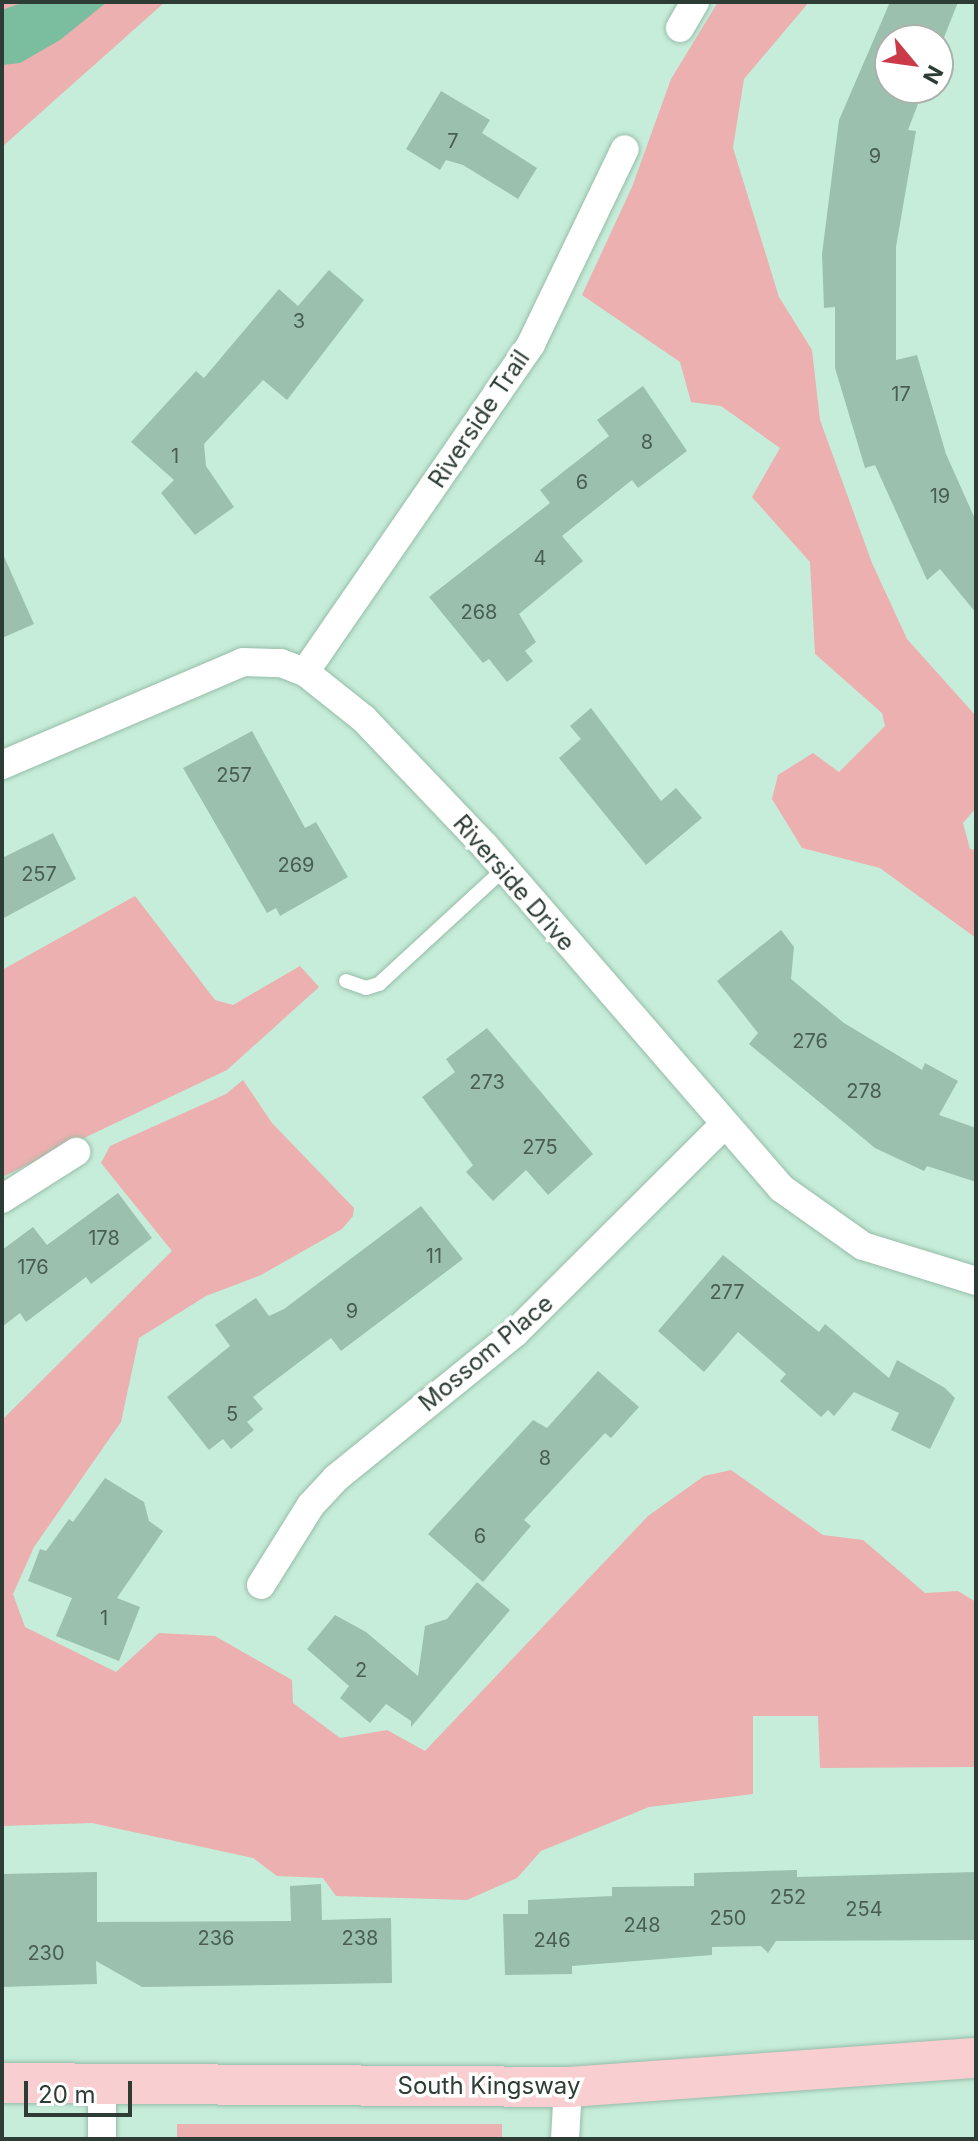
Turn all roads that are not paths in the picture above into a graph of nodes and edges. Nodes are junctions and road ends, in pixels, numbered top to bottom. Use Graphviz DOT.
graph roads {
  1 [pos="695,2"];
  2 [pos="680,28"];
  3 [pos="625,149"];
  4 [pos="305,672"];
  5 [pos="2,765"];
  6 [pos="505,868"];
  7 [pos="346,981"];
  8 [pos="722,1127"];
  9 [pos="76,1152"];
  10 [pos="2,1199"];
  11 [pos="976,1281"];
  12 [pos="261,1585"];
  13 [pos="976,2058"];
  14 [pos="2,2083"];
  15 [pos="102,2086"];
  16 [pos="568,2087"];
  17 [pos="102,2139"];
  18 [pos="565,2139"];
  1 -- 2 [label="street"];
  3 -- 4 [label="street, Riverside Trail"];
  4 -- 5 [label="street, Riverside Drive"];
  4 -- 6 [label="street, Riverside Drive"];
  6 -- 7 [label="lane"];
  6 -- 8 [label="street, Riverside Drive"];
  8 -- 11 [label="street, Riverside Drive"];
  8 -- 12 [label="street, Mossom Place"];
  9 -- 10 [label="street"];
  13 -- 16 [label="street, South Kingsway"];
  14 -- 15 [label="street, South Kingsway"];
  15 -- 16 [label="street, South Kingsway"];
  15 -- 17 [label="street"];
  16 -- 18 [label="street"];
}
